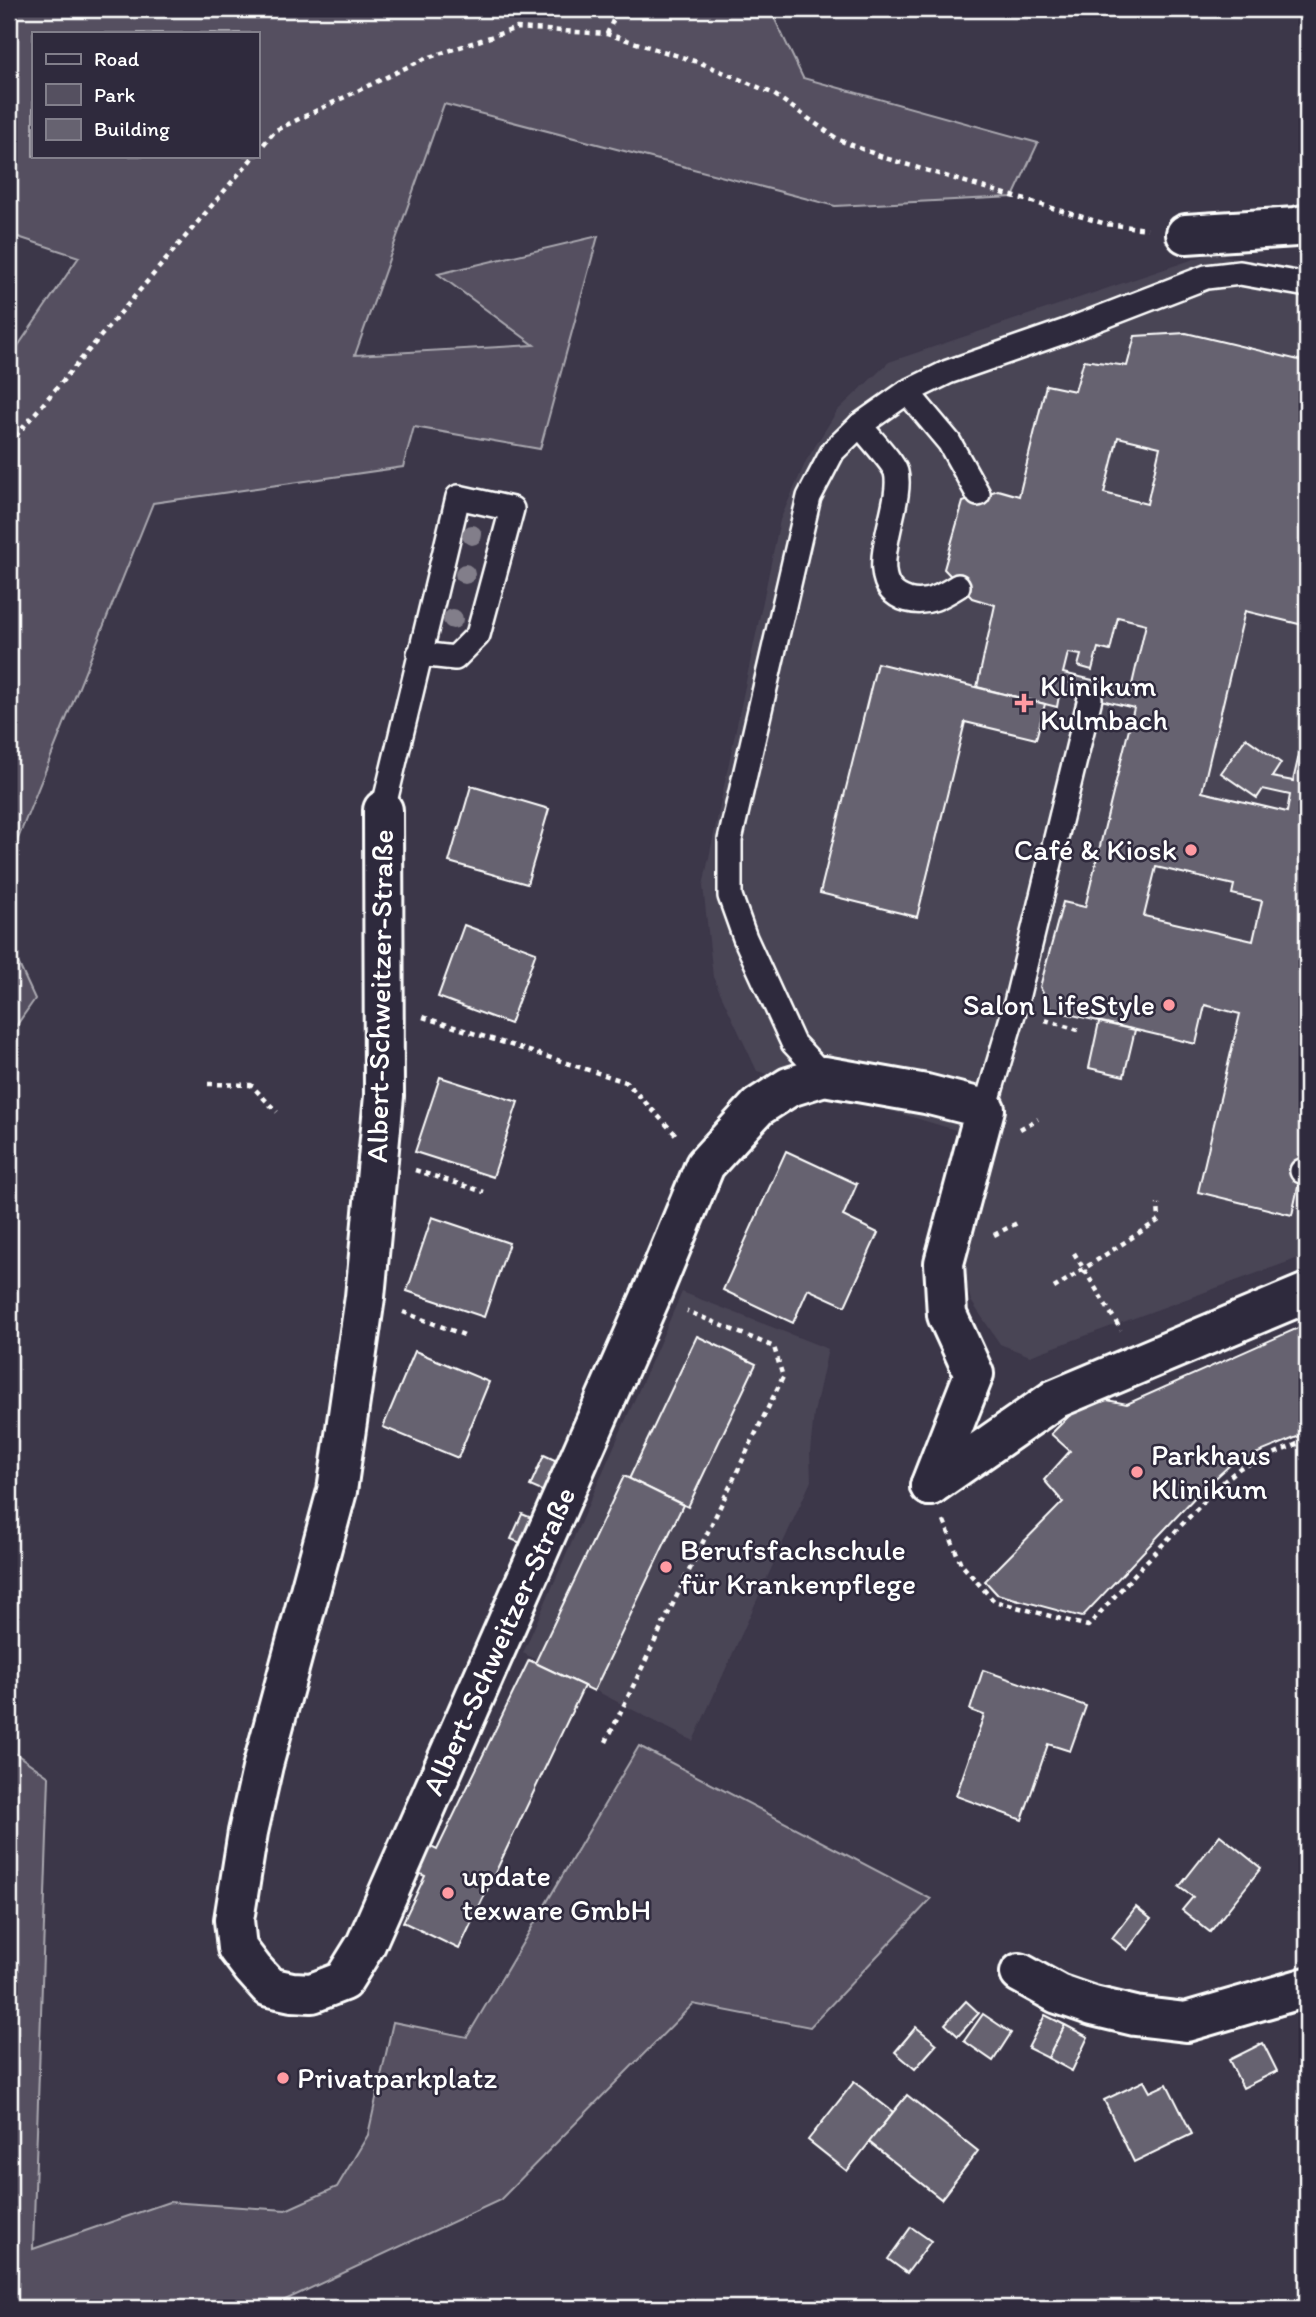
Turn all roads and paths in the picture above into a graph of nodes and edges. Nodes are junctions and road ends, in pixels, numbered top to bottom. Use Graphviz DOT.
graph roads {
  1 [pos="618,9"];
  2 [pos="607,34"];
  3 [pos="259,150"];
  4 [pos="253,158"];
  5 [pos="1307,224"];
  6 [pos="1186,234"];
  7 [pos="1307,285"];
  8 [pos="906,392"];
  9 [pos="860,425"];
  10 [pos="9,444"];
  11 [pos="978,494"];
  12 [pos="958,586"];
  13 [pos="419,654"];
  14 [pos="1090,698"];
  15 [pos="383,810"];
  16 [pos="385,1013"];
  17 [pos="824,1076"];
  18 [pos="208,1084"];
  19 [pos="985,1109"];
  20 [pos="277,1112"];
  21 [pos="379,1158"];
  22 [pos="705,1165"];
  23 [pos="484,1192"];
  24 [pos="1158,1203"];
  25 [pos="1074,1253"];
  26 [pos="1084,1269"];
  27 [pos="1054,1288"];
  28 [pos="1307,1293"];
  29 [pos="651,1296"];
  30 [pos="365,1297"];
  31 [pos="464,1335"];
  32 [pos="1141,1364"];
  33 [pos="1307,1440"];
  34 [pos="930,1486"];
  35 [pos="606,1742"];
  36 [pos="1020,1973"];
  37 [pos="1307,1987"];
  1 -- 2 [label="path"];
  2 -- 3 [label="path"];
  2 -- 6 [label="path"];
  4 -- 10 [label="path"];
  5 -- 6 [label="street"];
  7 -- 8 [label="lane"];
  8 -- 9 [label="lane"];
  8 -- 11 [label="lane"];
  9 -- 12 [label="lane"];
  9 -- 17 [label="lane"];
  13 -- 13 [label="lane"];
  13 -- 15 [label="lane"];
  14 -- 19 [label="lane"];
  15 -- 16 [label="street, Albert-Schweitzer-Straße"];
  16 -- 21 [label="street, Albert-Schweitzer-Straße"];
  16 -- 22 [label="path"];
  17 -- 19 [label="street, Albert-Schweitzer-Straße"];
  17 -- 22 [label="street, Albert-Schweitzer-Straße"];
  18 -- 20 [label="path"];
  19 -- 34 [label="street"];
  21 -- 23 [label="path"];
  21 -- 30 [label="street, Albert-Schweitzer-Straße"];
  22 -- 29 [label="street, Albert-Schweitzer-Straße"];
  24 -- 26 [label="path"];
  25 -- 26 [label="path"];
  26 -- 27 [label="path"];
  26 -- 32 [label="path"];
  28 -- 32 [label="street"];
  29 -- 30 [label="street, Albert-Schweitzer-Straße"];
  29 -- 35 [label="path"];
  30 -- 31 [label="path"];
  32 -- 34 [label="street"];
  33 -- 34 [label="path"];
  36 -- 37 [label="street"];
}
